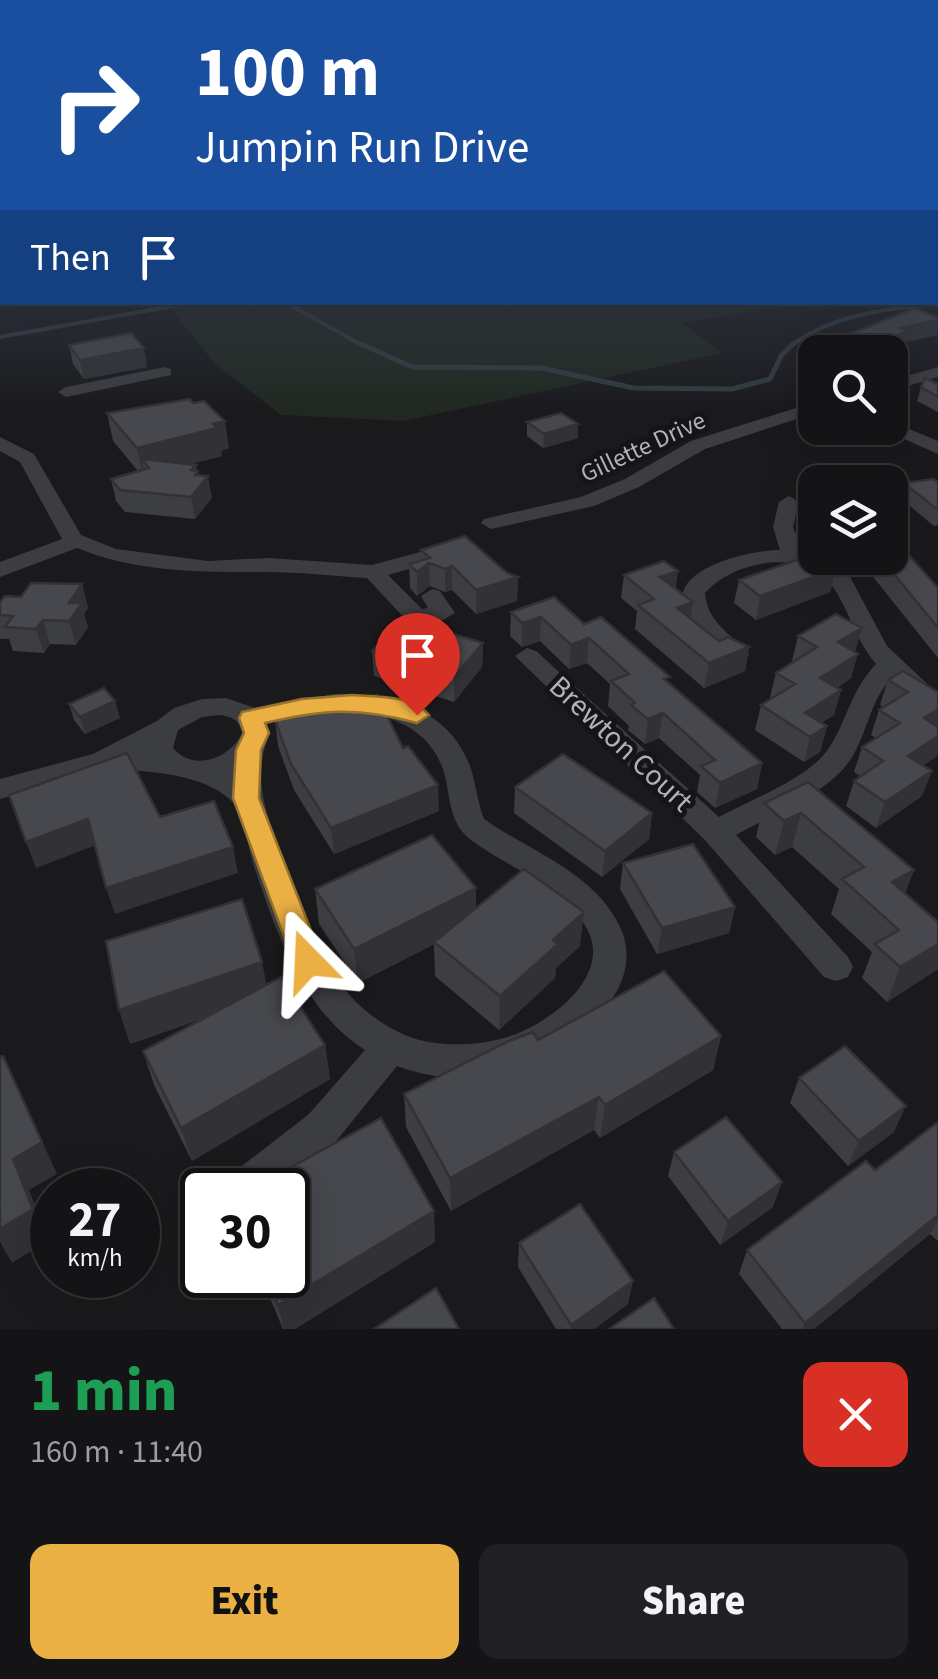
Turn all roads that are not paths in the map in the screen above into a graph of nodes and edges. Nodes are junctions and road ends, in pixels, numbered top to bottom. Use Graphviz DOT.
graph roads {
  1 [pos="165,372"];
  2 [pos="938,372"];
  3 [pos="908,381"];
  4 [pos="66,392"];
  5 [pos="798,413"];
  6 [pos="908,434"];
  7 [pos="0,444"];
  8 [pos="938,448"];
  9 [pos="789,502"];
  10 [pos="491,523"];
  11 [pos="76,541"];
  12 [pos="468,545"];
  13 [pos="798,555"];
  14 [pos="798,557"];
  15 [pos="401,565"];
  16 [pos="0,570"];
  17 [pos="373,572"];
  18 [pos="835,575"];
  19 [pos="736,655"];
  20 [pos="527,656"];
  21 [pos="889,665"];
  22 [pos="938,708"];
  23 [pos="165,728"];
  24 [pos="250,734"];
  25 [pos="102,761"];
  26 [pos="171,764"];
  27 [pos="202,770"];
  28 [pos="0,789"];
  29 [pos="246,798"];
  30 [pos="716,832"];
  31 [pos="836,967"];
  32 [pos="392,1046"];
  33 [pos="271,1168"];
  1 -- 4 [label="street"];
  2 -- 3 [label="street"];
  5 -- 10 [label="street, Gillette Drive"];
  6 -- 8 [label="street"];
  7 -- 11 [label="street"];
  9 -- 13 [label="street"];
  11 -- 16 [label="street"];
  11 -- 17 [label="street"];
  12 -- 15 [label="street"];
  14 -- 19 [label="street"];
  15 -- 17 [label="street"];
  15 -- 17 [label="street"];
  18 -- 21 [label="street"];
  20 -- 30 [label="street, Brewton Court"];
  21 -- 22 [label="street"];
  21 -- 30 [label="street, Brewton Court"];
  23 -- 24 [label="street"];
  23 -- 25 [label="street"];
  23 -- 26 [label="street"];
  24 -- 27 [label="street"];
  24 -- 29 [label="street"];
  24 -- 32 [label="street"];
  25 -- 26 [label="street"];
  25 -- 28 [label="street"];
  26 -- 27 [label="street"];
  27 -- 29 [label="street"];
  29 -- 32 [label="street"];
  30 -- 31 [label="street, Brewton Court"];
  32 -- 33 [label="street"];
}
